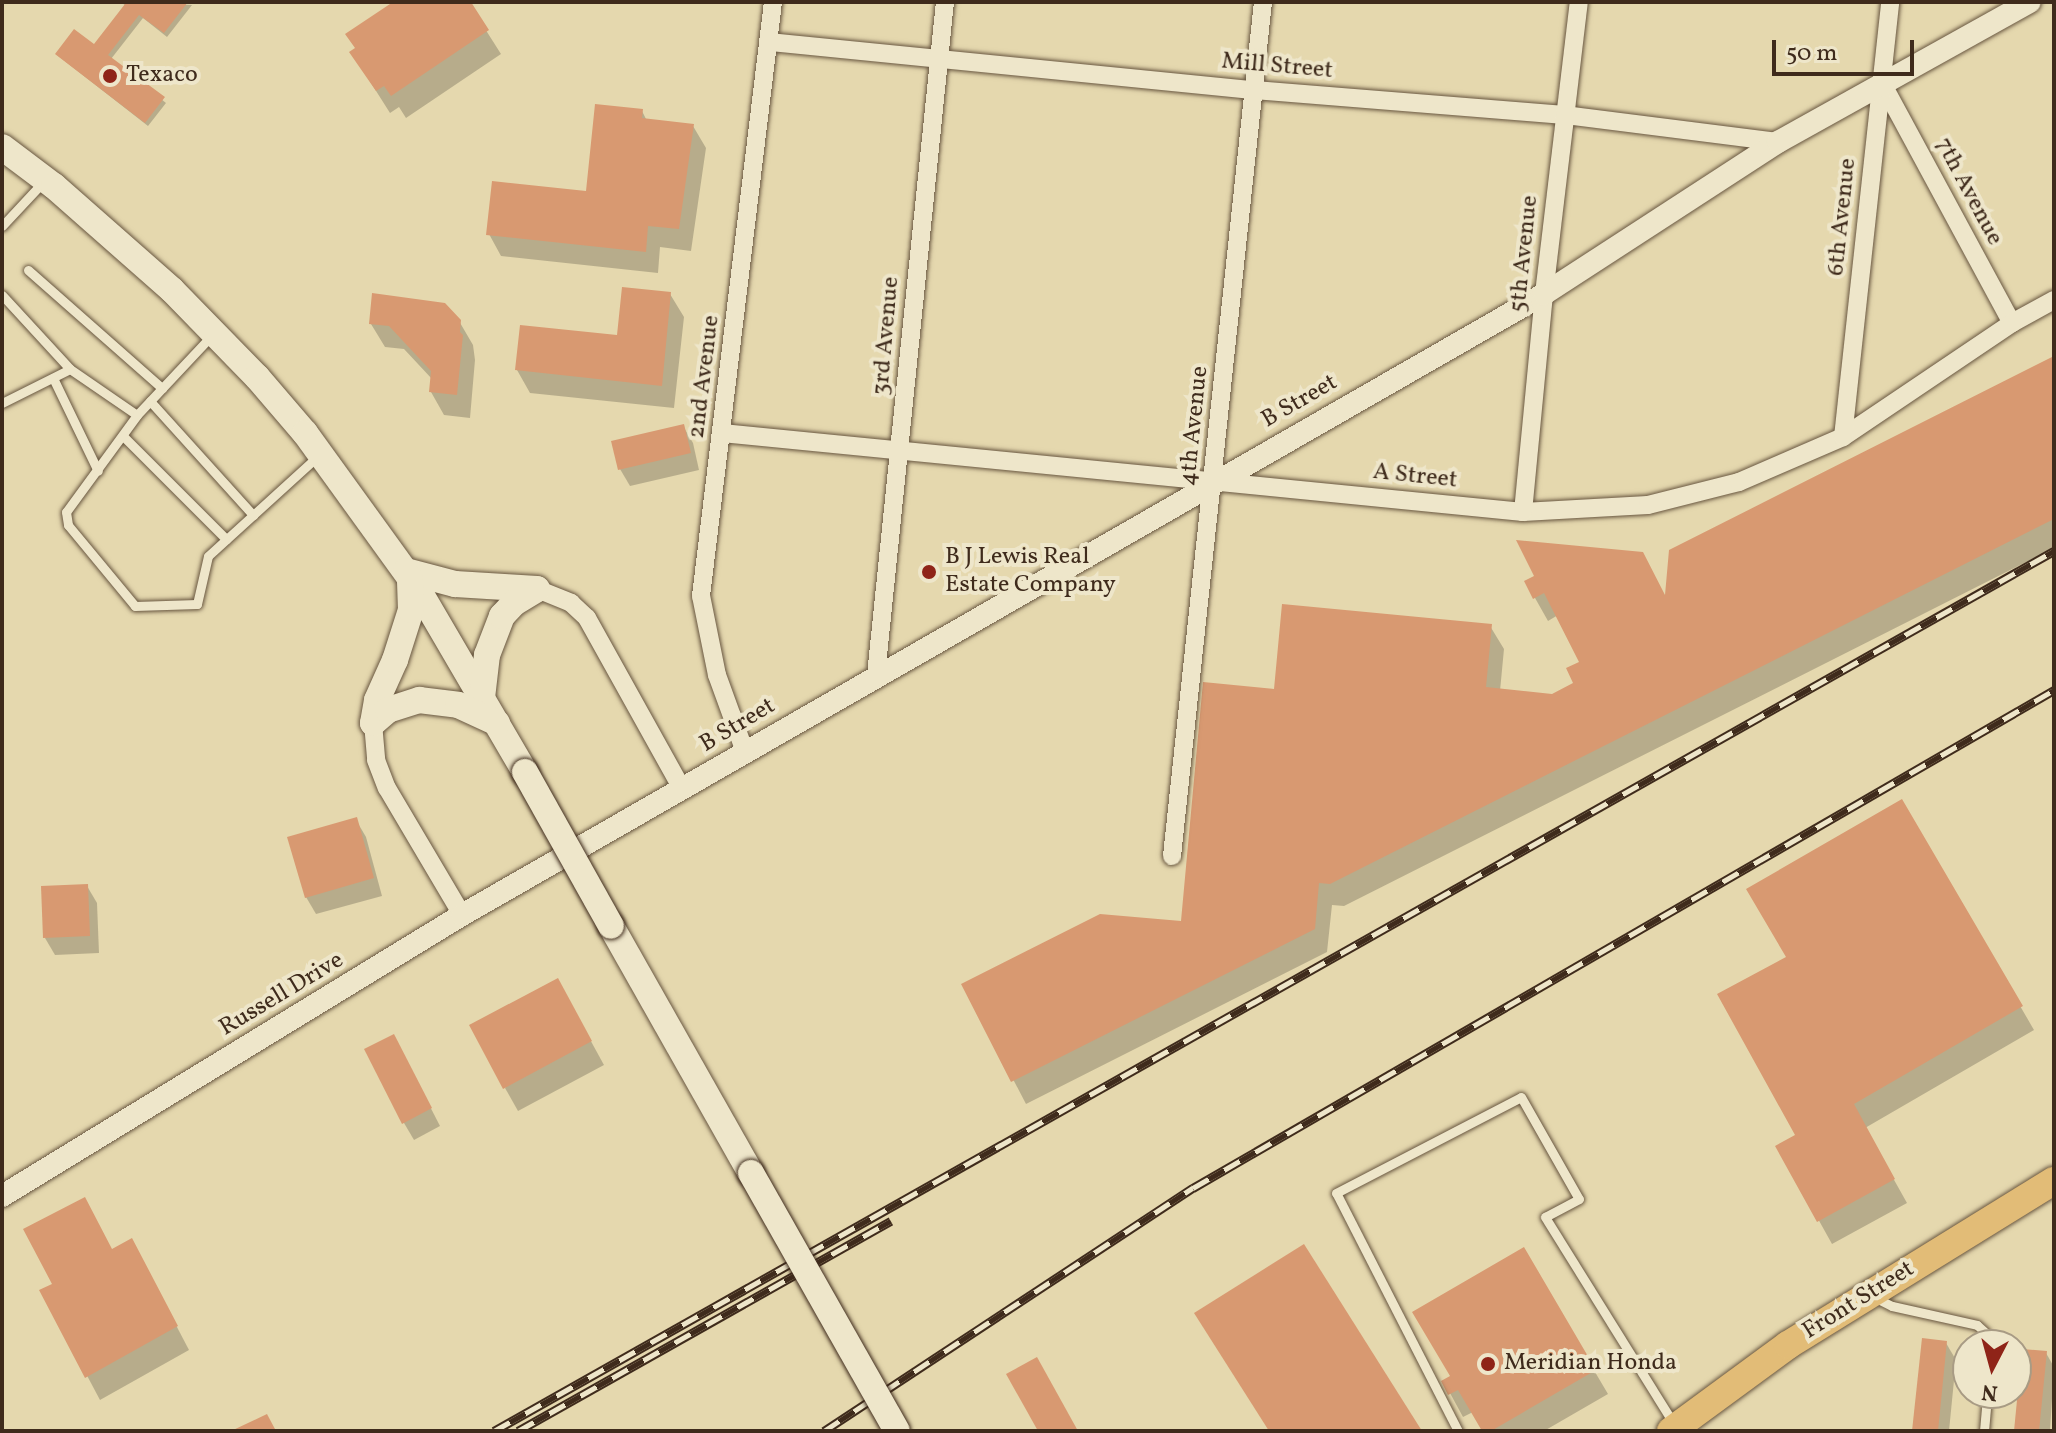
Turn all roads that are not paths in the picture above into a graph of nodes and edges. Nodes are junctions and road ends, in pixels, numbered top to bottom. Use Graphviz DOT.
graph roads {
  1 [pos="773,2"];
  2 [pos="945,2"];
  3 [pos="1263,2"];
  4 [pos="1579,2"];
  5 [pos="1890,2"];
  6 [pos="2030,2"];
  7 [pos="770,42"];
  8 [pos="937,58"];
  9 [pos="1882,83"];
  10 [pos="1254,90"];
  11 [pos="1565,115"];
  12 [pos="1778,142"];
  13 [pos="2,147"];
  14 [pos="46,180"];
  15 [pos="2,226"];
  16 [pos="28,270"];
  17 [pos="1544,294"];
  18 [pos="2,295"];
  19 [pos="2054,300"];
  20 [pos="2012,323"];
  21 [pos="214,333"];
  22 [pos="70,369"];
  23 [pos="53,378"];
  24 [pos="162,388"];
  25 [pos="150,401"];
  26 [pos="2,403"];
  27 [pos="137,415"];
  28 [pos="722,433"];
  29 [pos="123,436"];
  30 [pos="1843,437"];
  31 [pos="901,448"];
  32 [pos="321,453"];
  33 [pos="98,471"];
  34 [pos="1213,481"];
  35 [pos="1523,512"];
  36 [pos="253,515"];
  37 [pos="226,539"];
  38 [pos="408,573"];
  39 [pos="537,589"];
  40 [pos="876,675"];
  41 [pos="482,698"];
  42 [pos="373,723"];
  43 [pos="497,723"];
  44 [pos="745,752"];
  45 [pos="682,789"];
  46 [pos="592,844"];
  47 [pos="1172,856"];
  48 [pos="462,915"];
  49 [pos="2054,1181"];
  50 [pos="2,1196"];
  51 [pos="1869,1295"];
  52 [pos="1982,1329"];
  53 [pos="1986,1409"];
  54 [pos="1673,1429"];
  55 [pos="897,1431"];
  56 [pos="1458,1431"];
  57 [pos="1984,1431"];
  1 -- 7 [label="street, 2nd Avenue"];
  2 -- 8 [label="street, 3rd Avenue"];
  3 -- 10 [label="street, 4th Avenue"];
  4 -- 11 [label="street, 5th Avenue"];
  5 -- 9 [label="street, 6th Avenue"];
  6 -- 9 [label="street, B Street"];
  7 -- 8 [label="street, Mill Street"];
  7 -- 28 [label="street, 2nd Avenue"];
  8 -- 10 [label="street, Mill Street"];
  8 -- 31 [label="street, 3rd Avenue"];
  9 -- 12 [label="street, B Street"];
  9 -- 20 [label="street, 7th Avenue"];
  9 -- 30 [label="street, 6th Avenue"];
  10 -- 11 [label="street, Mill Street"];
  10 -- 34 [label="street, 4th Avenue"];
  11 -- 12 [label="street, Mill Street"];
  11 -- 17 [label="street, 5th Avenue"];
  12 -- 17 [label="street, B Street"];
  13 -- 14 [label="main road"];
  14 -- 15 [label="lane"];
  14 -- 21 [label="main road"];
  16 -- 24 [label="lane"];
  17 -- 34 [label="street, B Street"];
  17 -- 35 [label="street, 5th Avenue"];
  18 -- 22 [label="lane"];
  19 -- 20 [label="street, A Street"];
  20 -- 30 [label="street, A Street"];
  21 -- 24 [label="lane"];
  21 -- 32 [label="main road"];
  22 -- 23 [label="lane"];
  22 -- 27 [label="lane"];
  23 -- 26 [label="lane"];
  23 -- 33 [label="lane"];
  24 -- 25 [label="lane"];
  25 -- 27 [label="lane"];
  25 -- 36 [label="lane"];
  27 -- 29 [label="lane"];
  28 -- 31 [label="street, A Street"];
  28 -- 44 [label="street, 2nd Avenue"];
  29 -- 33 [label="lane"];
  29 -- 37 [label="lane"];
  30 -- 35 [label="street, A Street"];
  31 -- 34 [label="street, A Street"];
  31 -- 40 [label="street, 3rd Avenue"];
  32 -- 36 [label="lane"];
  32 -- 38 [label="main road"];
  33 -- 37 [label="lane"];
  34 -- 35 [label="street, A Street"];
  34 -- 40 [label="street, B Street"];
  34 -- 47 [label="street, 4th Avenue"];
  36 -- 37 [label="lane"];
  38 -- 39 [label="main road"];
  38 -- 41 [label="main road"];
  38 -- 42 [label="main road"];
  39 -- 41 [label="main road"];
  39 -- 45 [label="street"];
  40 -- 44 [label="street, B Street"];
  41 -- 43 [label="main road"];
  42 -- 43 [label="main road"];
  42 -- 48 [label="street"];
  43 -- 55 [label="main road, bridge"];
  44 -- 45 [label="street, B Street"];
  45 -- 46 [label="street, B Street"];
  46 -- 48 [label="street, Russell Drive"];
  48 -- 50 [label="street, Russell Drive"];
  49 -- 51 [label="main road, Front Street"];
  51 -- 52 [label="lane"];
  51 -- 54 [label="main road, Front Street"];
  53 -- 57 [label="lane"];
  54 -- 56 [label="lane"];
}
